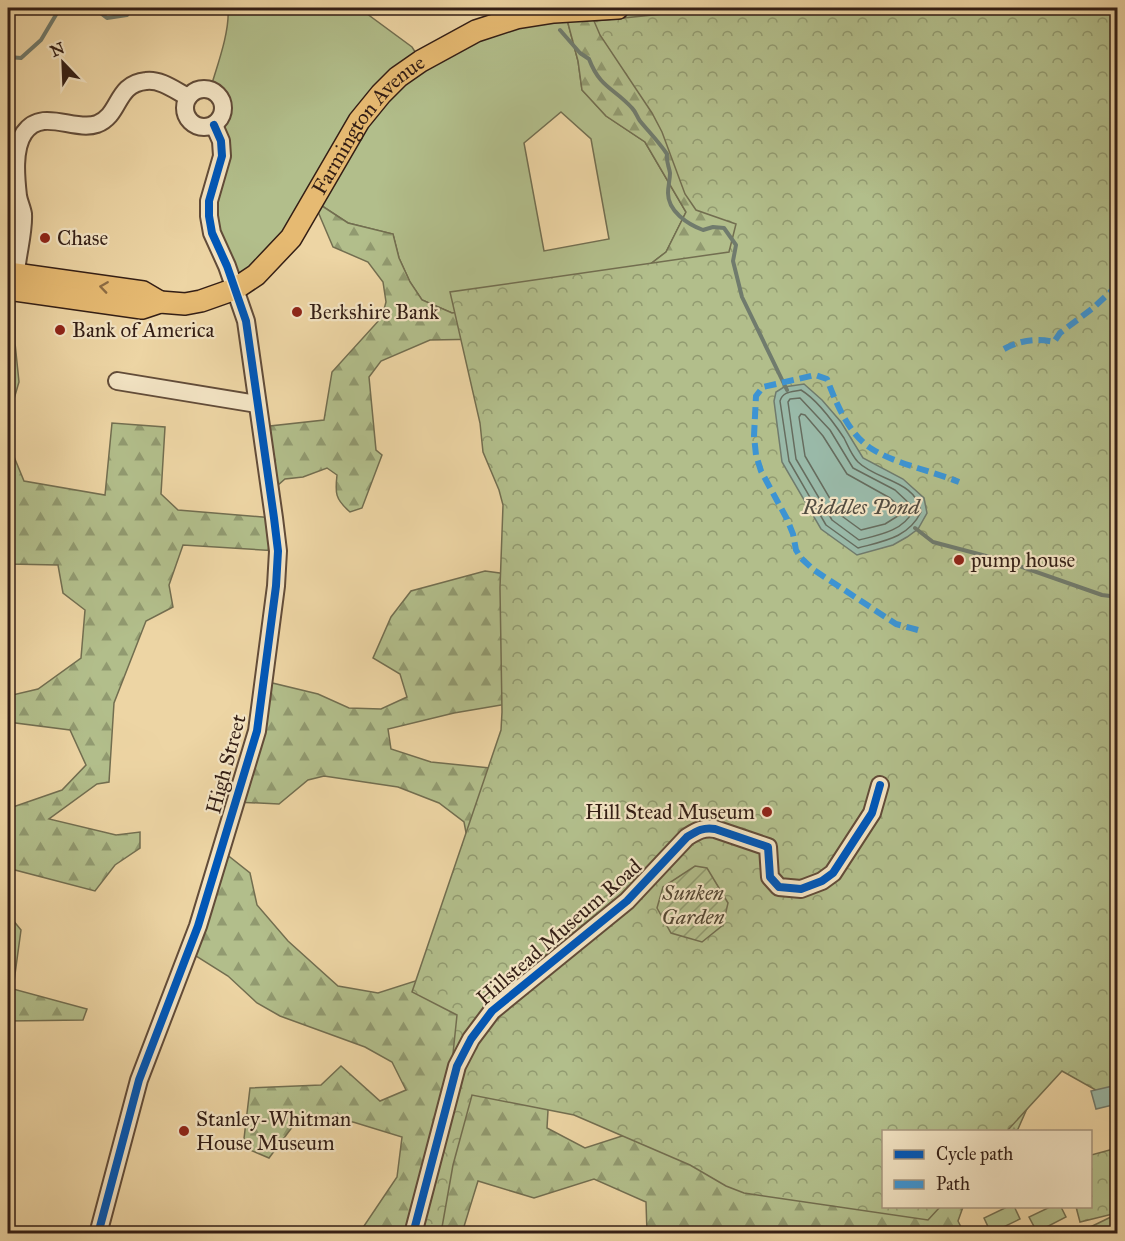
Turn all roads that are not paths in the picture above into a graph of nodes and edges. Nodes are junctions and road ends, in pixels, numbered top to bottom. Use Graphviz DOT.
graph roads {
  1 [pos="618,8"];
  2 [pos="554,10"];
  3 [pos="188,98"];
  4 [pos="214,125"];
  5 [pos="18,198"];
  6 [pos="8,224"];
  7 [pos="8,273"];
  8 [pos="8,289"];
  9 [pos="235,289"];
  10 [pos="160,302"];
  11 [pos="117,381"];
  12 [pos="257,404"];
  13 [pos="880,785"];
  14 [pos="98,1233"];
  15 [pos="413,1233"];
  1 -- 2 [label="main road, Farmington Avenue"];
  2 -- 9 [label="main road, Farmington Avenue"];
  3 -- 4 [label="street"];
  3 -- 4 [label="street"];
  3 -- 5 [label="street"];
  4 -- 9 [label="street, High Street"];
  5 -- 6 [label="street"];
  5 -- 7 [label="street"];
  10 -- 7 [label="main road, Farmington Avenue, one-way"];
  8 -- 10 [label="main road, Farmington Avenue"];
  9 -- 10 [label="main road, Farmington Avenue"];
  9 -- 12 [label="street, High Street"];
  11 -- 12 [label="street"];
  12 -- 14 [label="street, High Street"];
  13 -- 15 [label="street, Hillstead Museum Road"];
}
